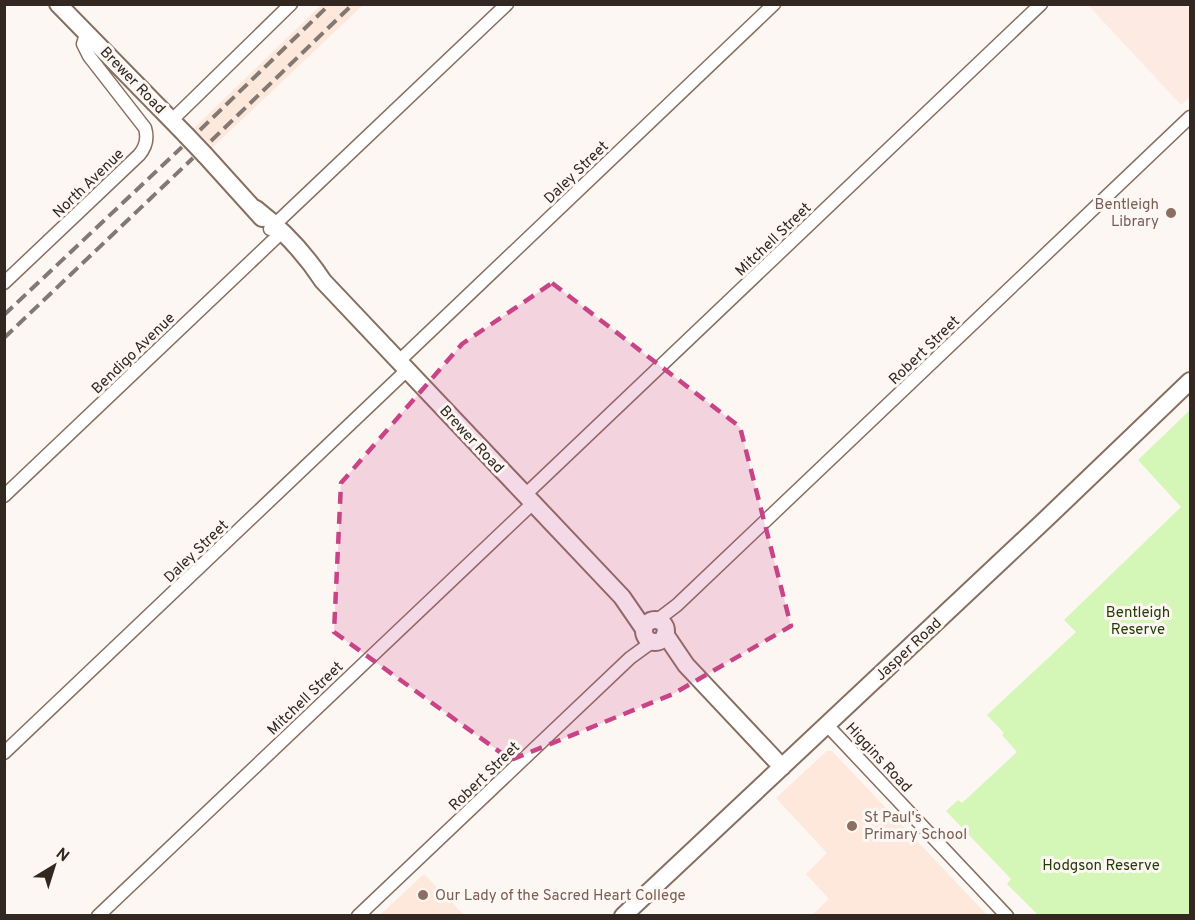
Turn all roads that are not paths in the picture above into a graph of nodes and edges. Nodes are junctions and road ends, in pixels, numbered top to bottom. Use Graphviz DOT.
graph roads {
  1 [pos="58,4"];
  2 [pos="291,4"];
  3 [pos="507,4"];
  4 [pos="774,4"];
  5 [pos="1041,4"];
  6 [pos="86,34"];
  7 [pos="1191,117"];
  8 [pos="172,120"];
  9 [pos="276,231"];
  10 [pos="4,283"];
  11 [pos="403,366"];
  12 [pos="1191,381"];
  13 [pos="4,496"];
  14 [pos="529,499"];
  15 [pos="654,631"];
  16 [pos="827,724"];
  17 [pos="4,753"];
  18 [pos="782,767"];
  19 [pos="98,915"];
  20 [pos="358,915"];
  21 [pos="623,915"];
  22 [pos="1007,915"];
  1 -- 6 [label="street, Brewer Road"];
  2 -- 8 [label="street"];
  3 -- 9 [label="street, Bendigo Avenue"];
  4 -- 11 [label="street, Daley Street"];
  5 -- 14 [label="street, Mitchell Street"];
  6 -- 8 [label="street, Brewer Road"];
  6 -- 10 [label="street, North Avenue"];
  7 -- 15 [label="street, Robert Street"];
  8 -- 9 [label="street, Brewer Road, bridge"];
  9 -- 11 [label="street, Brewer Road"];
  9 -- 13 [label="street, Bendigo Avenue"];
  11 -- 14 [label="street, Brewer Road"];
  11 -- 17 [label="street, Daley Street"];
  12 -- 16 [label="street, Jasper Road"];
  14 -- 15 [label="street, Brewer Road"];
  14 -- 19 [label="street, Mitchell Street"];
  15 -- 18 [label="street, Brewer Road"];
  15 -- 20 [label="street, Robert Street"];
  16 -- 18 [label="street, Jasper Road"];
  16 -- 22 [label="street, Higgins Road"];
  18 -- 21 [label="street, Jasper Road"];
}
